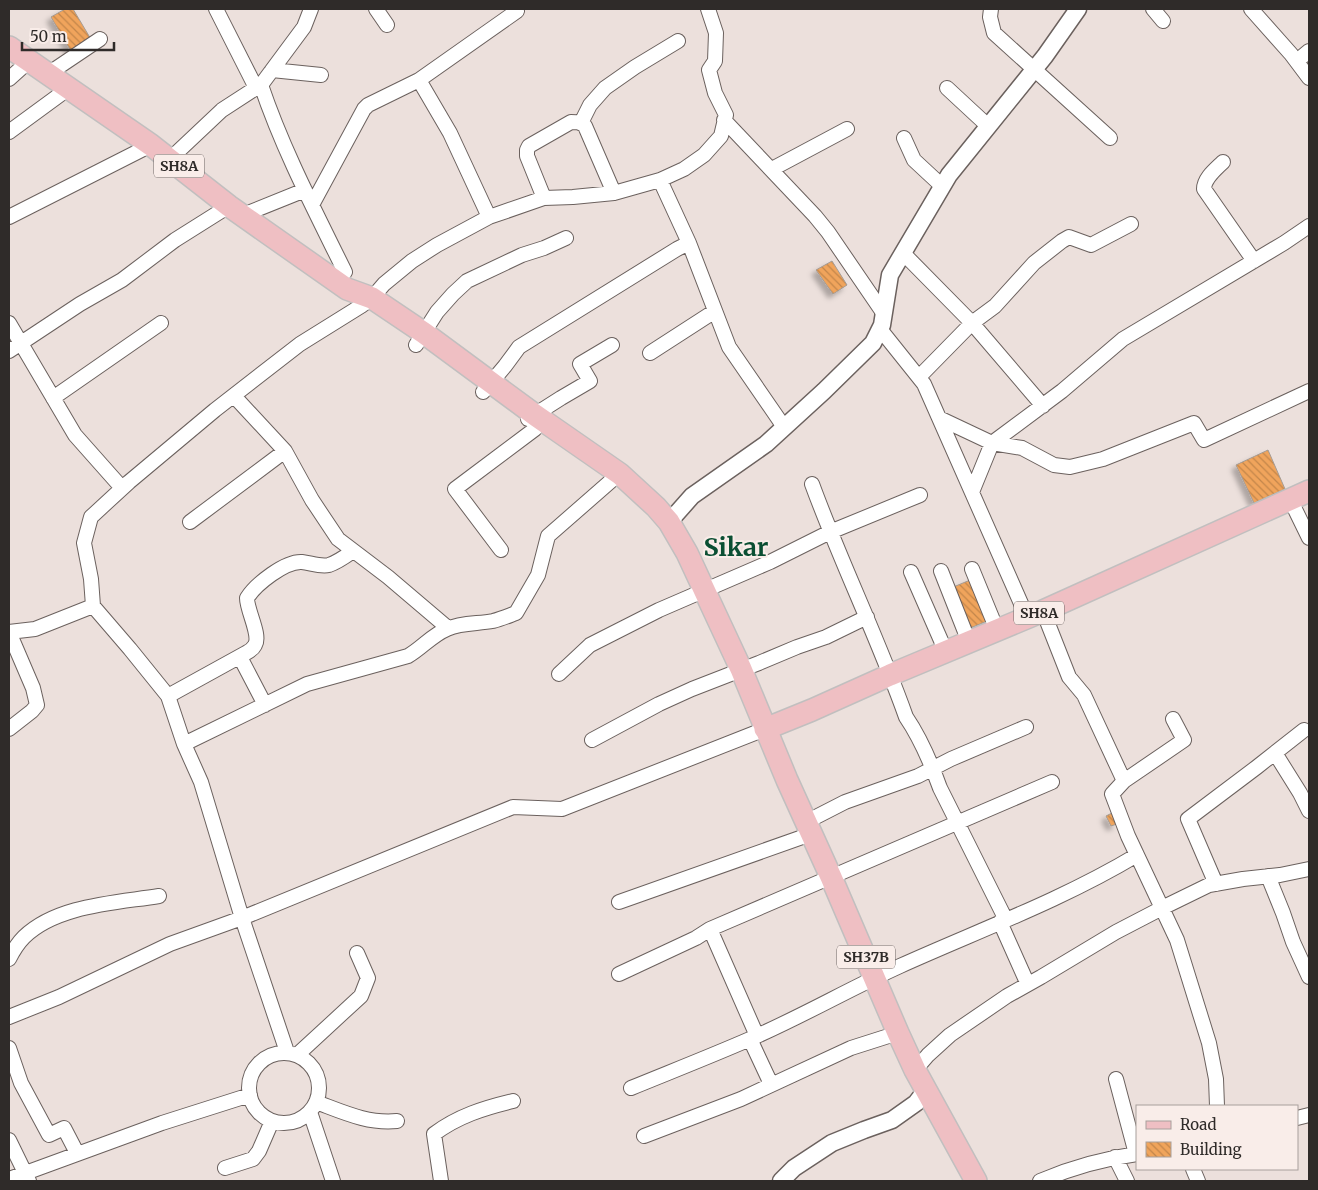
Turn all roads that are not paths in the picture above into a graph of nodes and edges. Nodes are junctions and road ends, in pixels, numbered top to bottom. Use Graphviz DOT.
graph roads {
  1 [pos="216,9"];
  2 [pos="312,9"];
  3 [pos="376,9"];
  4 [pos="708,9"];
  5 [pos="991,9"];
  6 [pos="1078,9"];
  7 [pos="1152,9"];
  8 [pos="1254,10"];
  9 [pos="517,11"];
  10 [pos="1163,21"];
  11 [pos="387,25"];
  12 [pos="100,38"];
  13 [pos="678,41"];
  14 [pos="9,47"];
  15 [pos="1309,51"];
  16 [pos="29,61"];
  17 [pos="1296,61"];
  18 [pos="1035,68"];
  19 [pos="272,70"];
  20 [pos="48,74"];
  21 [pos="321,75"];
  22 [pos="1309,78"];
  23 [pos="9,79"];
  24 [pos="419,80"];
  25 [pos="258,87"];
  26 [pos="69,88"];
  27 [pos="947,88"];
  28 [pos="724,120"];
  29 [pos="580,123"];
  30 [pos="988,126"];
  31 [pos="847,129"];
  32 [pos="9,132"];
  33 [pos="904,138"];
  34 [pos="1110,138"];
  35 [pos="151,145"];
  36 [pos="170,159"];
  37 [pos="1223,162"];
  38 [pos="772,170"];
  39 [pos="660,180"];
  40 [pos="942,186"];
  41 [pos="305,190"];
  42 [pos="614,193"];
  43 [pos="544,198"];
  44 [pos="312,205"];
  45 [pos="236,210"];
  46 [pos="9,217"];
  47 [pos="489,217"];
  48 [pos="1131,224"];
  49 [pos="1309,226"];
  50 [pos="566,238"];
  51 [pos="689,243"];
  52 [pos="903,253"];
  53 [pos="1254,261"];
  54 [pos="346,280"];
  55 [pos="366,302"];
  56 [pos="715,311"];
  57 [pos="882,322"];
  58 [pos="9,323"];
  59 [pos="161,323"];
  60 [pos="972,323"];
  61 [pos="420,339"];
  62 [pos="21,342"];
  63 [pos="612,345"];
  64 [pos="9,351"];
  65 [pos="650,353"];
  66 [pos="919,377"];
  67 [pos="487,387"];
  68 [pos="1309,392"];
  69 [pos="234,396"];
  70 [pos="53,398"];
  71 [pos="1043,406"];
  72 [pos="939,418"];
  73 [pos="532,421"];
  74 [pos="784,428"];
  75 [pos="992,443"];
  76 [pos="285,451"];
  77 [pos="612,480"];
  78 [pos="812,484"];
  79 [pos="122,488"];
  80 [pos="972,492"];
  81 [pos="920,495"];
  82 [pos="1300,495"];
  83 [pos="643,496"];
  84 [pos="190,522"];
  85 [pos="669,522"];
  86 [pos="830,532"];
  87 [pos="1309,538"];
  88 [pos="501,550"];
  89 [pos="353,551"];
  90 [pos="972,569"];
  91 [pos="941,571"];
  92 [pos="912,572"];
  93 [pos="704,591"];
  94 [pos="93,606"];
  95 [pos="1035,614"];
  96 [pos="867,617"];
  97 [pos="448,628"];
  98 [pos="997,630"];
  99 [pos="9,632"];
  100 [pos="969,642"];
  101 [pos="946,652"];
  102 [pos="240,657"];
  103 [pos="741,669"];
  104 [pos="559,674"];
  105 [pos="890,675"];
  106 [pos="168,696"];
  107 [pos="265,705"];
  108 [pos="1173,719"];
  109 [pos="1026,727"];
  110 [pos="9,729"];
  111 [pos="765,729"];
  112 [pos="1304,730"];
  113 [pos="592,740"];
  114 [pos="184,744"];
  115 [pos="1275,753"];
  116 [pos="933,767"];
  117 [pos="1124,781"];
  118 [pos="1052,782"];
  119 [pos="1309,811"];
  120 [pos="957,823"];
  121 [pos="808,828"];
  122 [pos="1137,855"];
  123 [pos="1309,868"];
  124 [pos="1268,876"];
  125 [pos="831,877"];
  126 [pos="1216,884"];
  127 [pos="159,896"];
  128 [pos="619,902"];
  129 [pos="1162,908"];
  130 [pos="242,918"];
  131 [pos="1003,921"];
  132 [pos="710,929"];
  133 [pos="358,953"];
  134 [pos="9,959"];
  135 [pos="619,974"];
  136 [pos="875,977"];
  137 [pos="1309,977"];
  138 [pos="1025,978"];
  139 [pos="9,1016"];
  140 [pos="898,1032"];
  141 [pos="753,1038"];
  142 [pos="9,1048"];
  143 [pos="292,1053"];
  144 [pos="915,1070"];
  145 [pos="1116,1079"];
  146 [pos="771,1084"];
  147 [pos="630,1088"];
  148 [pos="926,1090"];
  149 [pos="250,1094"];
  150 [pos="513,1101"];
  151 [pos="1217,1105"];
  152 [pos="313,1107"];
  153 [pos="272,1121"];
  154 [pos="397,1121"];
  155 [pos="644,1136"];
  156 [pos="9,1140"];
  157 [pos="1136,1150"];
  158 [pos="77,1153"];
  159 [pos="1136,1154"];
  160 [pos="1115,1157"];
  161 [pos="225,1168"];
  162 [pos="28,1176"];
  163 [pos="9,1179"];
  164 [pos="333,1181"];
  165 [pos="441,1181"];
  166 [pos="781,1181"];
  167 [pos="976,1181"];
  168 [pos="1040,1181"];
  169 [pos="1127,1181"];
  1 -- 25 [label="street"];
  2 -- 19 [label="street"];
  3 -- 11 [label="street"];
  4 -- 28 [label="street"];
  5 -- 18 [label="street"];
  6 -- 18 [label="street"];
  7 -- 10 [label="street"];
  8 -- 17 [label="street"];
  9 -- 24 [label="street"];
  12 -- 20 [label="street"];
  13 -- 29 [label="street"];
  14 -- 16 [label="main road, SH8A"];
  15 -- 17 [label="street"];
  16 -- 20 [label="main road, SH8A"];
  16 -- 23 [label="street"];
  17 -- 22 [label="street"];
  18 -- 30 [label="street"];
  18 -- 34 [label="street"];
  19 -- 21 [label="street"];
  19 -- 25 [label="street"];
  20 -- 26 [label="main road, SH8A"];
  24 -- 44 [label="street"];
  24 -- 47 [label="street"];
  25 -- 36 [label="street"];
  25 -- 41 [label="street"];
  26 -- 32 [label="street"];
  26 -- 35 [label="main road, SH8A"];
  27 -- 30 [label="street"];
  28 -- 38 [label="street"];
  28 -- 39 [label="street"];
  29 -- 42 [label="street"];
  29 -- 43 [label="street"];
  30 -- 40 [label="street"];
  31 -- 38 [label="street"];
  33 -- 40 [label="street"];
  35 -- 36 [label="main road, SH8A"];
  35 -- 46 [label="street"];
  36 -- 45 [label="main road, SH8A"];
  37 -- 53 [label="street"];
  38 -- 57 [label="street"];
  39 -- 42 [label="street"];
  39 -- 51 [label="street"];
  40 -- 52 [label="street"];
  41 -- 44 [label="street"];
  41 -- 45 [label="street"];
  42 -- 43 [label="street"];
  43 -- 47 [label="street"];
  44 -- 54 [label="street"];
  45 -- 54 [label="main road, SH8A"];
  45 -- 62 [label="street"];
  47 -- 55 [label="street"];
  48 -- 60 [label="street"];
  49 -- 53 [label="street"];
  50 -- 61 [label="street"];
  51 -- 56 [label="street"];
  51 -- 67 [label="street"];
  52 -- 57 [label="street"];
  52 -- 60 [label="street"];
  53 -- 71 [label="street"];
  54 -- 55 [label="main road, SH8A"];
  55 -- 61 [label="main road, SH8A"];
  55 -- 69 [label="street"];
  56 -- 65 [label="street"];
  56 -- 74 [label="street"];
  57 -- 66 [label="street"];
  57 -- 74 [label="street"];
  58 -- 62 [label="street"];
  59 -- 70 [label="street"];
  60 -- 66 [label="street"];
  60 -- 71 [label="street"];
  61 -- 67 [label="main road, SH8A"];
  62 -- 64 [label="street"];
  62 -- 70 [label="street"];
  63 -- 73 [label="street"];
  66 -- 72 [label="street"];
  67 -- 73 [label="main road, SH8A"];
  68 -- 75 [label="street"];
  69 -- 76 [label="street"];
  69 -- 79 [label="street"];
  70 -- 79 [label="street"];
  71 -- 75 [label="street"];
  72 -- 75 [label="street"];
  72 -- 80 [label="street"];
  73 -- 77 [label="main road, SH8A"];
  73 -- 83 [label="main road, SH8A"];
  73 -- 88 [label="street"];
  74 -- 85 [label="street"];
  75 -- 80 [label="street"];
  76 -- 84 [label="street"];
  76 -- 89 [label="street"];
  77 -- 83 [label="main road, SH8A"];
  77 -- 97 [label="street"];
  78 -- 86 [label="street"];
  79 -- 94 [label="street"];
  80 -- 95 [label="street"];
  81 -- 86 [label="street"];
  82 -- 87 [label="street"];
  82 -- 95 [label="main road, SH8A"];
  83 -- 85 [label="main road, SH8A"];
  85 -- 93 [label="main road, SH8A"];
  86 -- 93 [label="street"];
  86 -- 96 [label="street"];
  89 -- 97 [label="street"];
  89 -- 102 [label="street"];
  90 -- 98 [label="street"];
  91 -- 100 [label="street"];
  92 -- 101 [label="street"];
  93 -- 103 [label="main road, SH8A"];
  93 -- 104 [label="street"];
  94 -- 99 [label="street"];
  94 -- 106 [label="street"];
  95 -- 98 [label="main road, SH8A"];
  95 -- 117 [label="street"];
  96 -- 103 [label="street"];
  96 -- 105 [label="street"];
  97 -- 107 [label="street"];
  98 -- 100 [label="main road, SH8A"];
  99 -- 110 [label="street"];
  100 -- 101 [label="main road, SH8A"];
  101 -- 105 [label="main road, SH8A"];
  102 -- 106 [label="street"];
  102 -- 107 [label="street"];
  103 -- 111 [label="main road, SH8A"];
  103 -- 113 [label="street"];
  105 -- 111 [label="main road, SH8A"];
  105 -- 116 [label="street"];
  106 -- 114 [label="street"];
  107 -- 114 [label="street"];
  108 -- 117 [label="street"];
  109 -- 116 [label="street"];
  111 -- 121 [label="main road, SH37B"];
  111 -- 130 [label="street"];
  112 -- 115 [label="street"];
  114 -- 130 [label="street"];
  115 -- 119 [label="street"];
  115 -- 126 [label="street"];
  116 -- 120 [label="street"];
  116 -- 121 [label="street"];
  117 -- 122 [label="street"];
  118 -- 120 [label="street"];
  120 -- 125 [label="street"];
  120 -- 131 [label="street"];
  121 -- 125 [label="main road, SH37B"];
  121 -- 128 [label="street"];
  122 -- 129 [label="street"];
  122 -- 131 [label="street"];
  123 -- 124 [label="street"];
  124 -- 126 [label="street"];
  124 -- 137 [label="street"];
  125 -- 132 [label="street"];
  125 -- 136 [label="main road, SH37B"];
  126 -- 129 [label="street"];
  127 -- 134 [label="street"];
  129 -- 144 [label="street"];
  129 -- 151 [label="street"];
  130 -- 139 [label="street"];
  130 -- 143 [label="street"];
  131 -- 136 [label="street"];
  131 -- 138 [label="street"];
  132 -- 135 [label="street"];
  132 -- 141 [label="street"];
  133 -- 143 [label="street"];
  136 -- 140 [label="main road, SH37B"];
  136 -- 141 [label="street"];
  140 -- 144 [label="main road, SH37B"];
  140 -- 146 [label="street"];
  141 -- 146 [label="street"];
  141 -- 147 [label="street"];
  142 -- 158 [label="street"];
  143 -- 149 [label="street"];
  143 -- 152 [label="street"];
  144 -- 148 [label="main road, SH37B"];
  145 -- 157 [label="street"];
  146 -- 155 [label="street"];
  148 -- 166 [label="street"];
  148 -- 167 [label="main road, SH37B"];
  149 -- 153 [label="street"];
  149 -- 158 [label="street"];
  150 -- 165 [label="street"];
  152 -- 153 [label="street"];
  152 -- 154 [label="street"];
  152 -- 164 [label="street"];
  153 -- 161 [label="street"];
  156 -- 162 [label="street"];
  158 -- 162 [label="street"];
  159 -- 160 [label="street"];
  160 -- 168 [label="street"];
  160 -- 169 [label="street"];
  162 -- 163 [label="street"];
}
